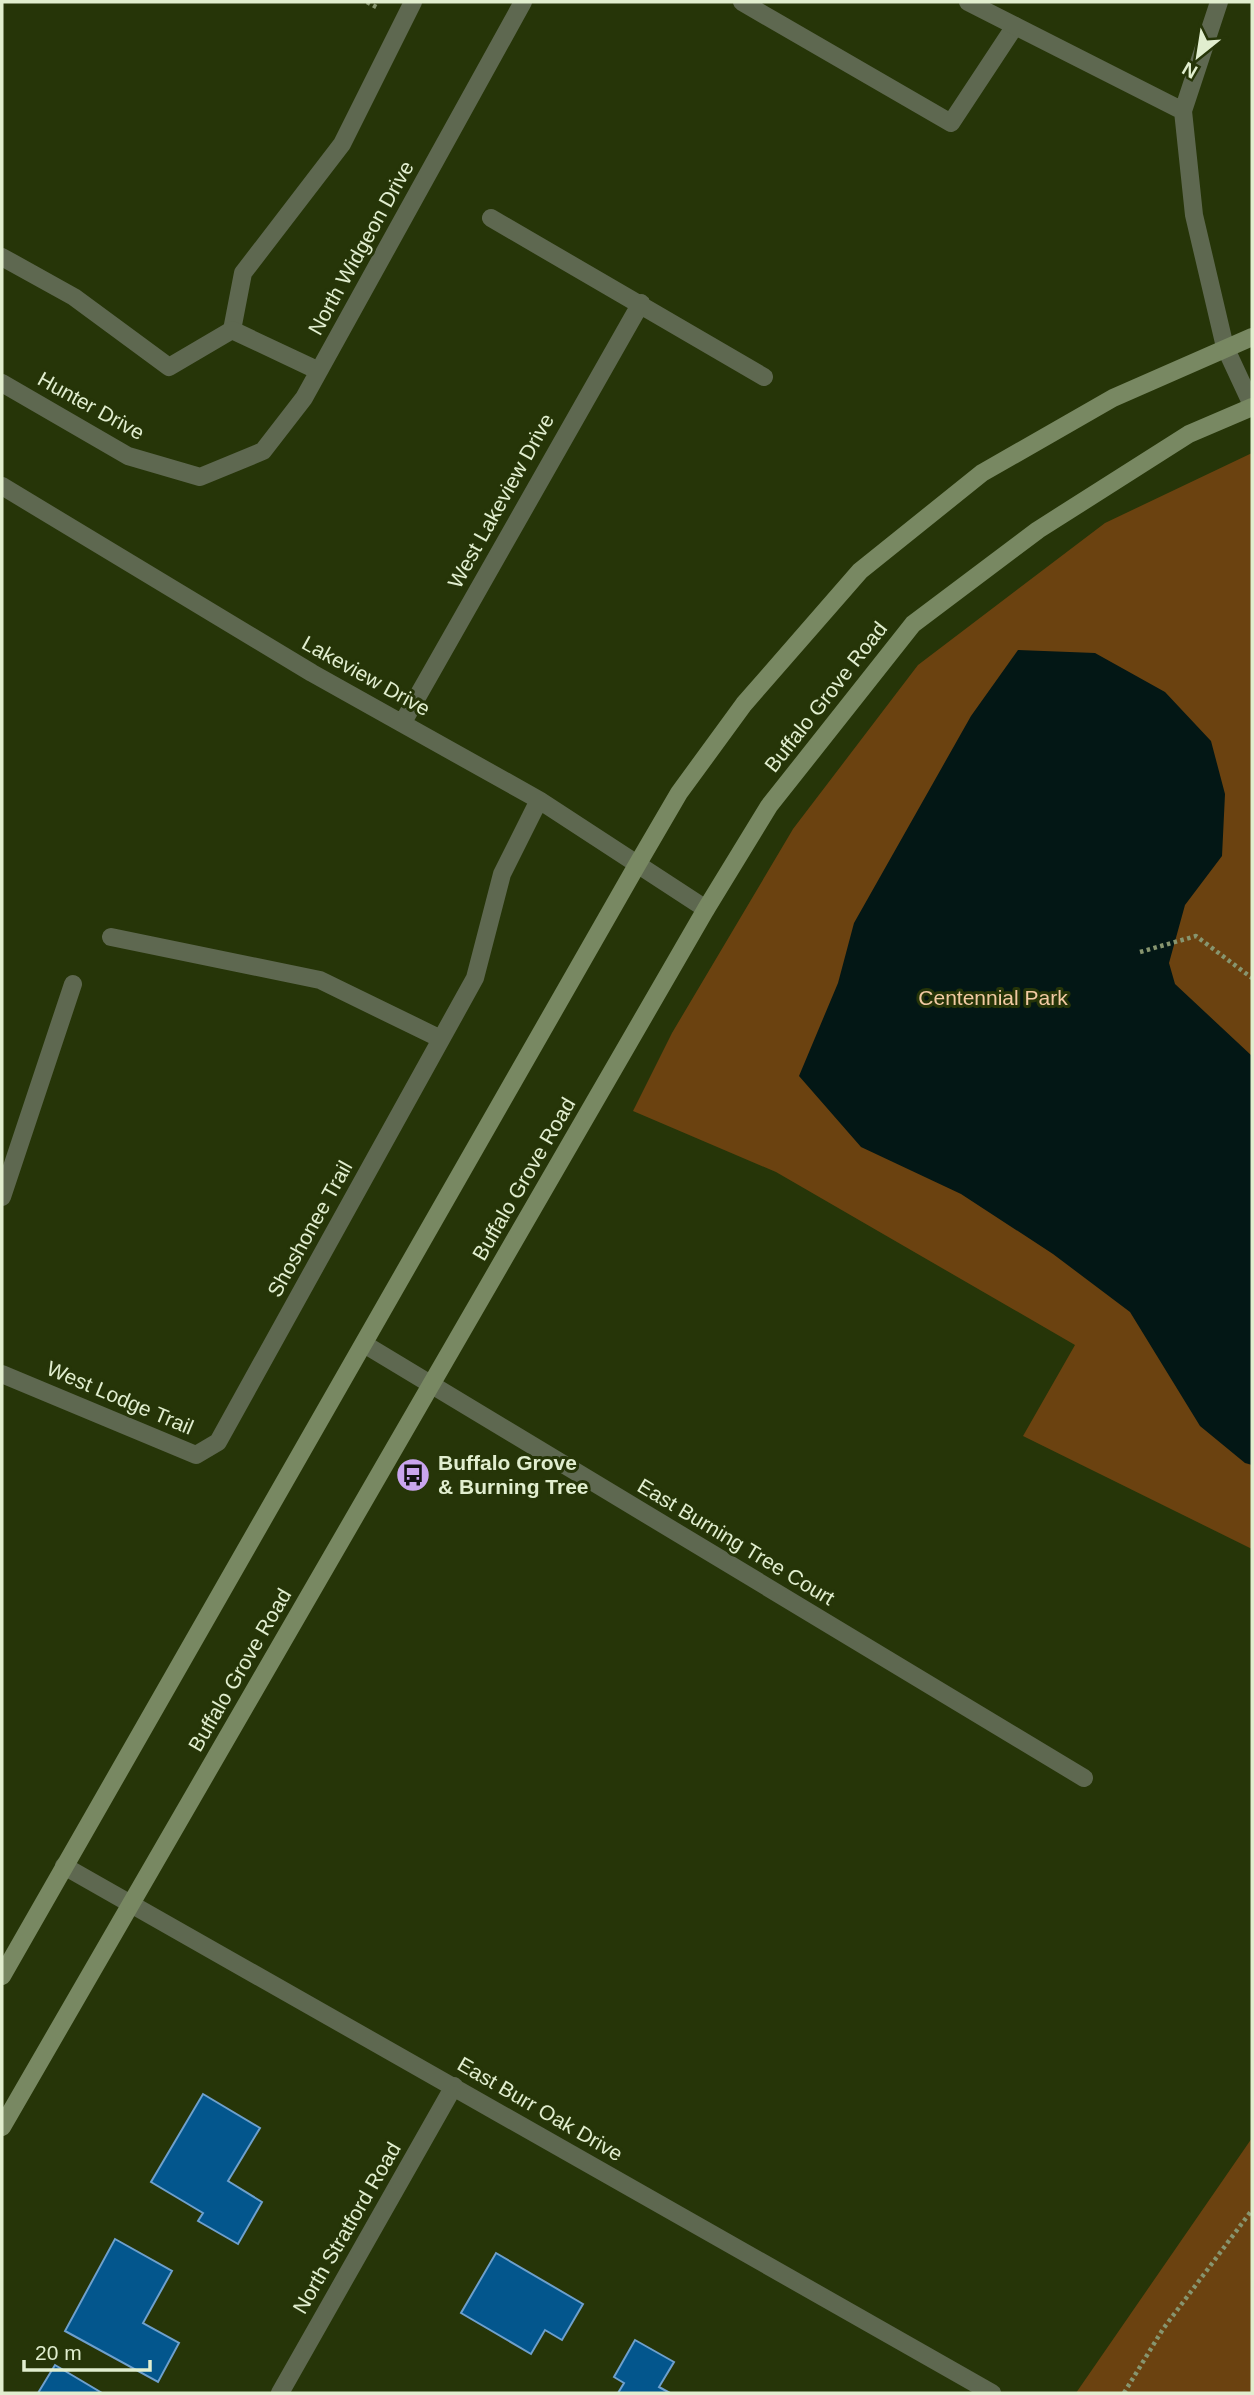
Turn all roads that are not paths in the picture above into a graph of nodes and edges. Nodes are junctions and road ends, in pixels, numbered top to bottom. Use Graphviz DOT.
graph roads {
  1 [pos="413,2"];
  2 [pos="523,2"];
  3 [pos="742,2"];
  4 [pos="968,2"];
  5 [pos="1219,2"];
  6 [pos="1015,26"];
  7 [pos="1183,111"];
  8 [pos="491,218"];
  9 [pos="2,257"];
  10 [pos="641,303"];
  11 [pos="232,330"];
  12 [pos="1252,337"];
  13 [pos="1225,347"];
  14 [pos="319,371"];
  15 [pos="764,377"];
  16 [pos="2,383"];
  17 [pos="1252,406"];
  18 [pos="200,477"];
  19 [pos="2,486"];
  20 [pos="403,722"];
  21 [pos="539,800"];
  22 [pos="637,866"];
  23 [pos="706,909"];
  24 [pos="111,937"];
  25 [pos="73,984"];
  26 [pos="441,1039"];
  27 [pos="2,1197"];
  28 [pos="364,1344"];
  29 [pos="2,1374"];
  30 [pos="432,1385"];
  31 [pos="218,1442"];
  32 [pos="1084,1778"];
  33 [pos="64,1866"];
  34 [pos="131,1903"];
  35 [pos="2,1976"];
  36 [pos="454,2086"];
  37 [pos="2,2127"];
  38 [pos="280,2393"];
  39 [pos="992,2393"];
  1 -- 11 [label="street"];
  2 -- 14 [label="street, North Widgeon Drive"];
  3 -- 6 [label="street"];
  4 -- 6 [label="street"];
  5 -- 7 [label="street"];
  6 -- 7 [label="street"];
  7 -- 13 [label="street"];
  8 -- 10 [label="street"];
  9 -- 11 [label="street"];
  10 -- 15 [label="street"];
  10 -- 20 [label="street, West Lakeview Drive"];
  11 -- 14 [label="street"];
  12 -- 13 [label="main road"];
  13 -- 17 [label="street"];
  13 -- 22 [label="main road"];
  14 -- 18 [label="street, North Widgeon Drive"];
  16 -- 18 [label="street, Hunter Drive"];
  17 -- 23 [label="main road, Buffalo Grove Road"];
  19 -- 20 [label="street, Lakeview Drive"];
  20 -- 21 [label="street, Lakeview Drive"];
  21 -- 22 [label="street, Lakeview Drive"];
  21 -- 26 [label="street, Shoshonee Trail"];
  22 -- 23 [label="street, Lakeview Drive"];
  22 -- 28 [label="main road"];
  23 -- 30 [label="main road, Buffalo Grove Road"];
  24 -- 26 [label="street"];
  25 -- 27 [label="street"];
  26 -- 31 [label="street, Shoshonee Trail"];
  28 -- 30 [label="street, East Burning Tree Court"];
  28 -- 33 [label="main road"];
  29 -- 31 [label="street, West Lodge Trail"];
  30 -- 32 [label="street, East Burning Tree Court"];
  30 -- 34 [label="main road, Buffalo Grove Road"];
  33 -- 34 [label="street, East Burr Oak Drive"];
  33 -- 35 [label="main road"];
  34 -- 36 [label="street, East Burr Oak Drive"];
  34 -- 37 [label="main road, Buffalo Grove Road"];
  36 -- 38 [label="street, North Stratford Road"];
  36 -- 39 [label="street, East Burr Oak Drive"];
}
